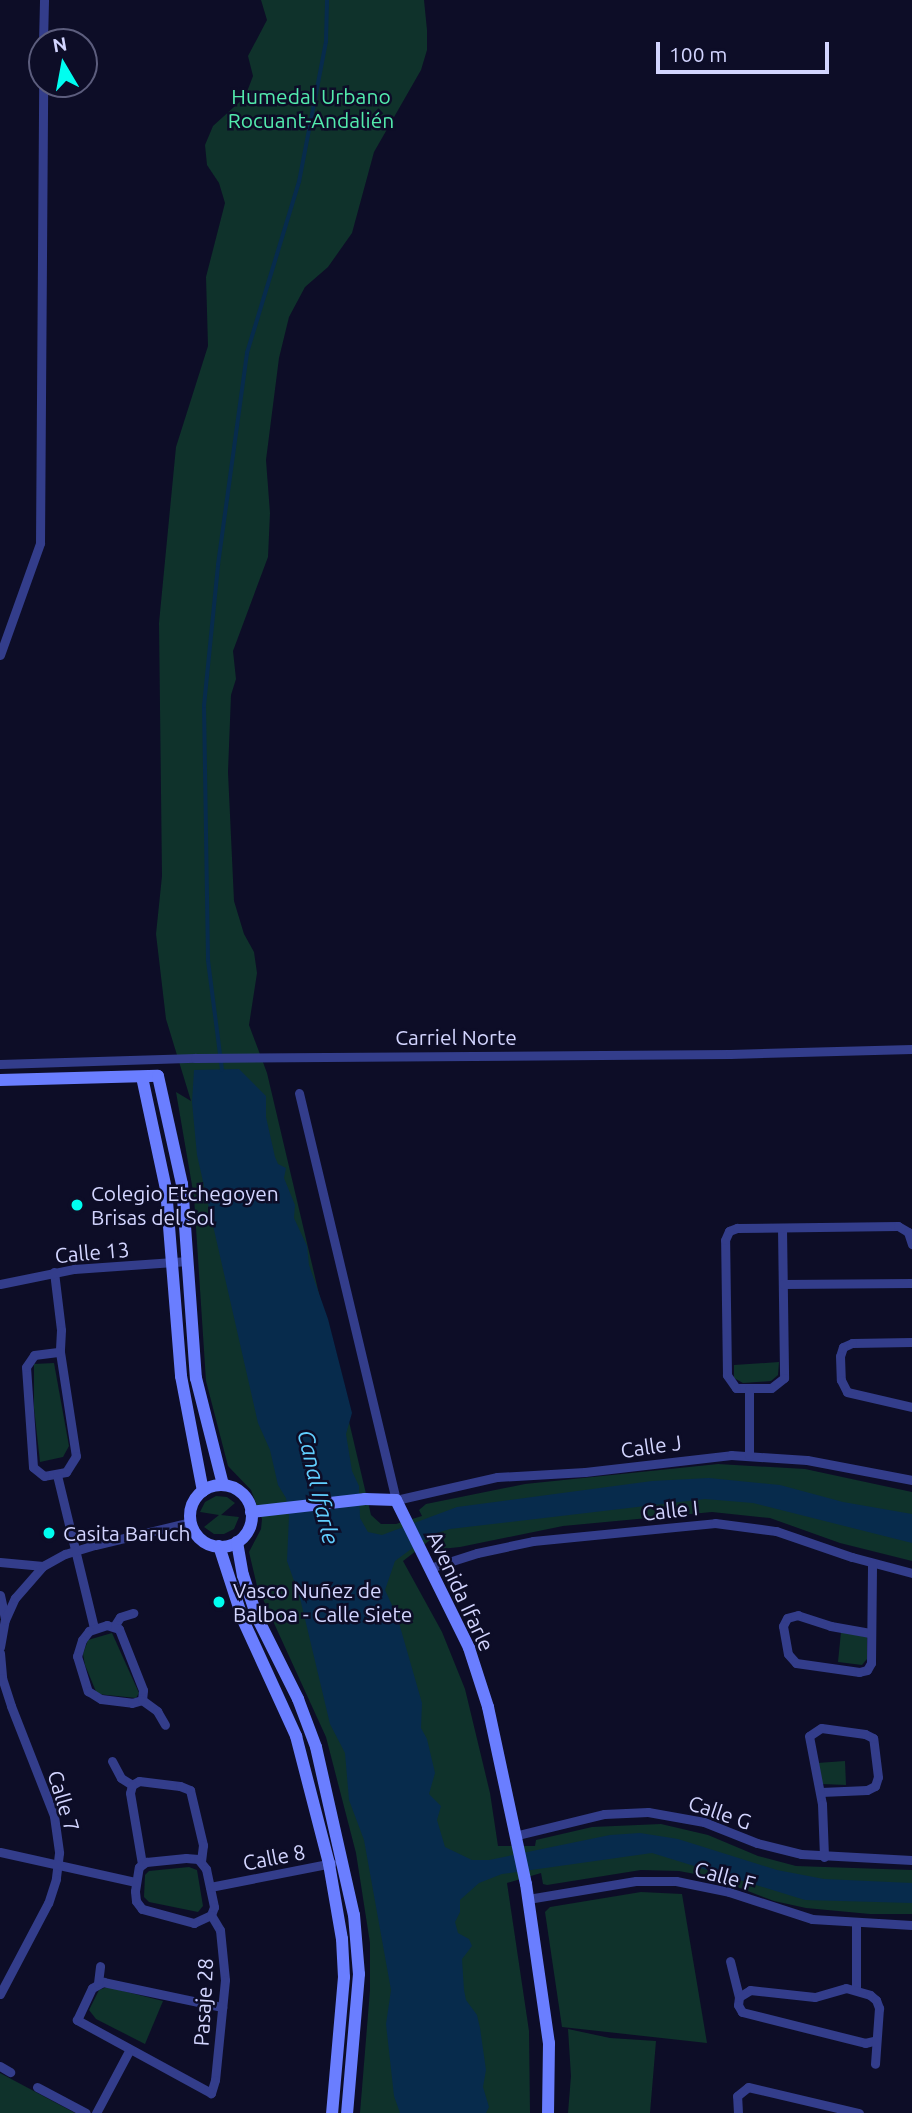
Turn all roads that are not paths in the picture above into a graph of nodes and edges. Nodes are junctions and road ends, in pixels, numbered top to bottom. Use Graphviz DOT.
graph roads {
  1 [pos="44,0"];
  2 [pos="43,28"];
  3 [pos="43,98"];
  4 [pos="0,655"];
  5 [pos="912,1049"];
  6 [pos="154,1060"];
  7 [pos="0,1064"];
  8 [pos="158,1076"];
  9 [pos="142,1077"];
  10 [pos="0,1080"];
  11 [pos="299,1093"];
  12 [pos="782,1228"];
  13 [pos="912,1244"];
  14 [pos="188,1261"];
  15 [pos="172,1262"];
  16 [pos="54,1272"];
  17 [pos="912,1283"];
  18 [pos="0,1284"];
  19 [pos="783,1284"];
  20 [pos="912,1342"];
  21 [pos="60,1352"];
  22 [pos="749,1389"];
  23 [pos="912,1406"];
  24 [pos="749,1455"];
  25 [pos="57,1475"];
  26 [pos="912,1480"];
  27 [pos="223,1485"];
  28 [pos="203,1491"];
  29 [pos="396,1500"];
  30 [pos="251,1512"];
  31 [pos="191,1522"];
  32 [pos="237,1542"];
  33 [pos="219,1546"];
  34 [pos="76,1551"];
  35 [pos="0,1562"];
  36 [pos="872,1563"];
  37 [pos="43,1566"];
  38 [pos="430,1568"];
  39 [pos="912,1573"];
  40 [pos="0,1595"];
  41 [pos="133,1613"];
  42 [pos="5,1620"];
  43 [pos="115,1625"];
  44 [pos="94,1628"];
  45 [pos="870,1633"];
  46 [pos="0,1647"];
  47 [pos="0,1653"];
  48 [pos="142,1700"];
  49 [pos="165,1725"];
  50 [pos="112,1762"];
  51 [pos="132,1785"];
  52 [pos="821,1791"];
  53 [pos="519,1840"];
  54 [pos="0,1852"];
  55 [pos="824,1857"];
  56 [pos="912,1860"];
  57 [pos="201,1861"];
  58 [pos="344,1861"];
  59 [pos="142,1864"];
  60 [pos="328,1864"];
  61 [pos="58,1865"];
  62 [pos="135,1882"];
  63 [pos="210,1887"];
  64 [pos="528,1899"];
  65 [pos="211,1915"];
  66 [pos="856,1924"];
  67 [pos="912,1925"];
  68 [pos="730,1961"];
  69 [pos="100,1966"];
  70 [pos="98,1983"];
  71 [pos="856,1990"];
  72 [pos="0,1994"];
  73 [pos="739,1997"];
  74 [pos="222,2007"];
  75 [pos="874,2041"];
  76 [pos="130,2049"];
  77 [pos="876,2064"];
  78 [pos="0,2066"];
  79 [pos="10,2072"];
  80 [pos="37,2087"];
  81 [pos="86,2113"];
  82 [pos="96,2113"];
  83 [pos="332,2113"];
  84 [pos="347,2113"];
  85 [pos="548,2113"];
  86 [pos="738,2113"];
  87 [pos="859,2113"];
  1 -- 2 [label="street"];
  3 -- 4 [label="street"];
  5 -- 6 [label="street, Carriel Norte"];
  6 -- 7 [label="street, Carriel Norte"];
  6 -- 8 [label="street"];
  8 -- 9 [label="street"];
  8 -- 14 [label="street"];
  9 -- 10 [label="street"];
  9 -- 15 [label="street"];
  11 -- 29 [label="street, Avenida Ifarle"];
  12 -- 13 [label="street"];
  12 -- 19 [label="street"];
  12 -- 22 [label="street"];
  14 -- 15 [label="street, Calle 13"];
  14 -- 27 [label="street"];
  15 -- 16 [label="street, Calle 13"];
  15 -- 28 [label="street"];
  16 -- 18 [label="street, Calle 13"];
  16 -- 21 [label="street"];
  17 -- 19 [label="street"];
  19 -- 22 [label="street"];
  20 -- 23 [label="street"];
  21 -- 25 [label="street"];
  21 -- 25 [label="street"];
  22 -- 24 [label="street"];
  24 -- 26 [label="street, Calle J"];
  24 -- 29 [label="street, Calle J"];
  25 -- 34 [label="street"];
  27 -- 28 [label="street"];
  27 -- 30 [label="street"];
  28 -- 31 [label="street"];
  29 -- 30 [label="street"];
  29 -- 38 [label="street, Avenida Ifarle"];
  30 -- 32 [label="street"];
  31 -- 33 [label="street"];
  31 -- 34 [label="street"];
  32 -- 33 [label="street"];
  32 -- 58 [label="street"];
  33 -- 60 [label="street"];
  34 -- 37 [label="street"];
  34 -- 44 [label="street"];
  35 -- 37 [label="street"];
  36 -- 38 [label="street, Calle I"];
  36 -- 39 [label="street, Calle I"];
  36 -- 45 [label="street"];
  37 -- 42 [label="street"];
  38 -- 53 [label="street, Avenida Ifarle"];
  40 -- 42 [label="street"];
  41 -- 43 [label="street"];
  42 -- 46 [label="street"];
  43 -- 44 [label="street"];
  43 -- 48 [label="street"];
  44 -- 48 [label="street"];
  45 -- 45 [label="street"];
  47 -- 61 [label="street, Calle 7"];
  48 -- 49 [label="street"];
  50 -- 51 [label="street"];
  51 -- 57 [label="street"];
  51 -- 59 [label="street"];
  52 -- 52 [label="street"];
  52 -- 55 [label="street"];
  53 -- 55 [label="street, Calle G"];
  53 -- 64 [label="street, Avenida Ifarle"];
  54 -- 61 [label="street"];
  55 -- 56 [label="street, Calle G"];
  57 -- 59 [label="street"];
  57 -- 63 [label="street"];
  58 -- 60 [label="street, Calle 8"];
  58 -- 84 [label="street"];
  59 -- 62 [label="street"];
  60 -- 63 [label="street, Calle 8"];
  60 -- 83 [label="street"];
  61 -- 62 [label="street"];
  61 -- 72 [label="street, Calle 7"];
  62 -- 65 [label="street"];
  63 -- 65 [label="street"];
  64 -- 66 [label="street, Calle F"];
  64 -- 85 [label="street, Avenida Ifarle"];
  65 -- 74 [label="street, Pasaje 28"];
  66 -- 67 [label="street, Calle F"];
  66 -- 71 [label="street"];
  68 -- 73 [label="street"];
  69 -- 70 [label="street"];
  70 -- 74 [label="street"];
  70 -- 76 [label="street"];
  71 -- 73 [label="street"];
  71 -- 75 [label="street"];
  73 -- 75 [label="street"];
  74 -- 76 [label="street, Pasaje 28"];
  75 -- 77 [label="street"];
  76 -- 82 [label="street"];
  78 -- 79 [label="street"];
  80 -- 81 [label="street"];
  86 -- 87 [label="street"];
}
